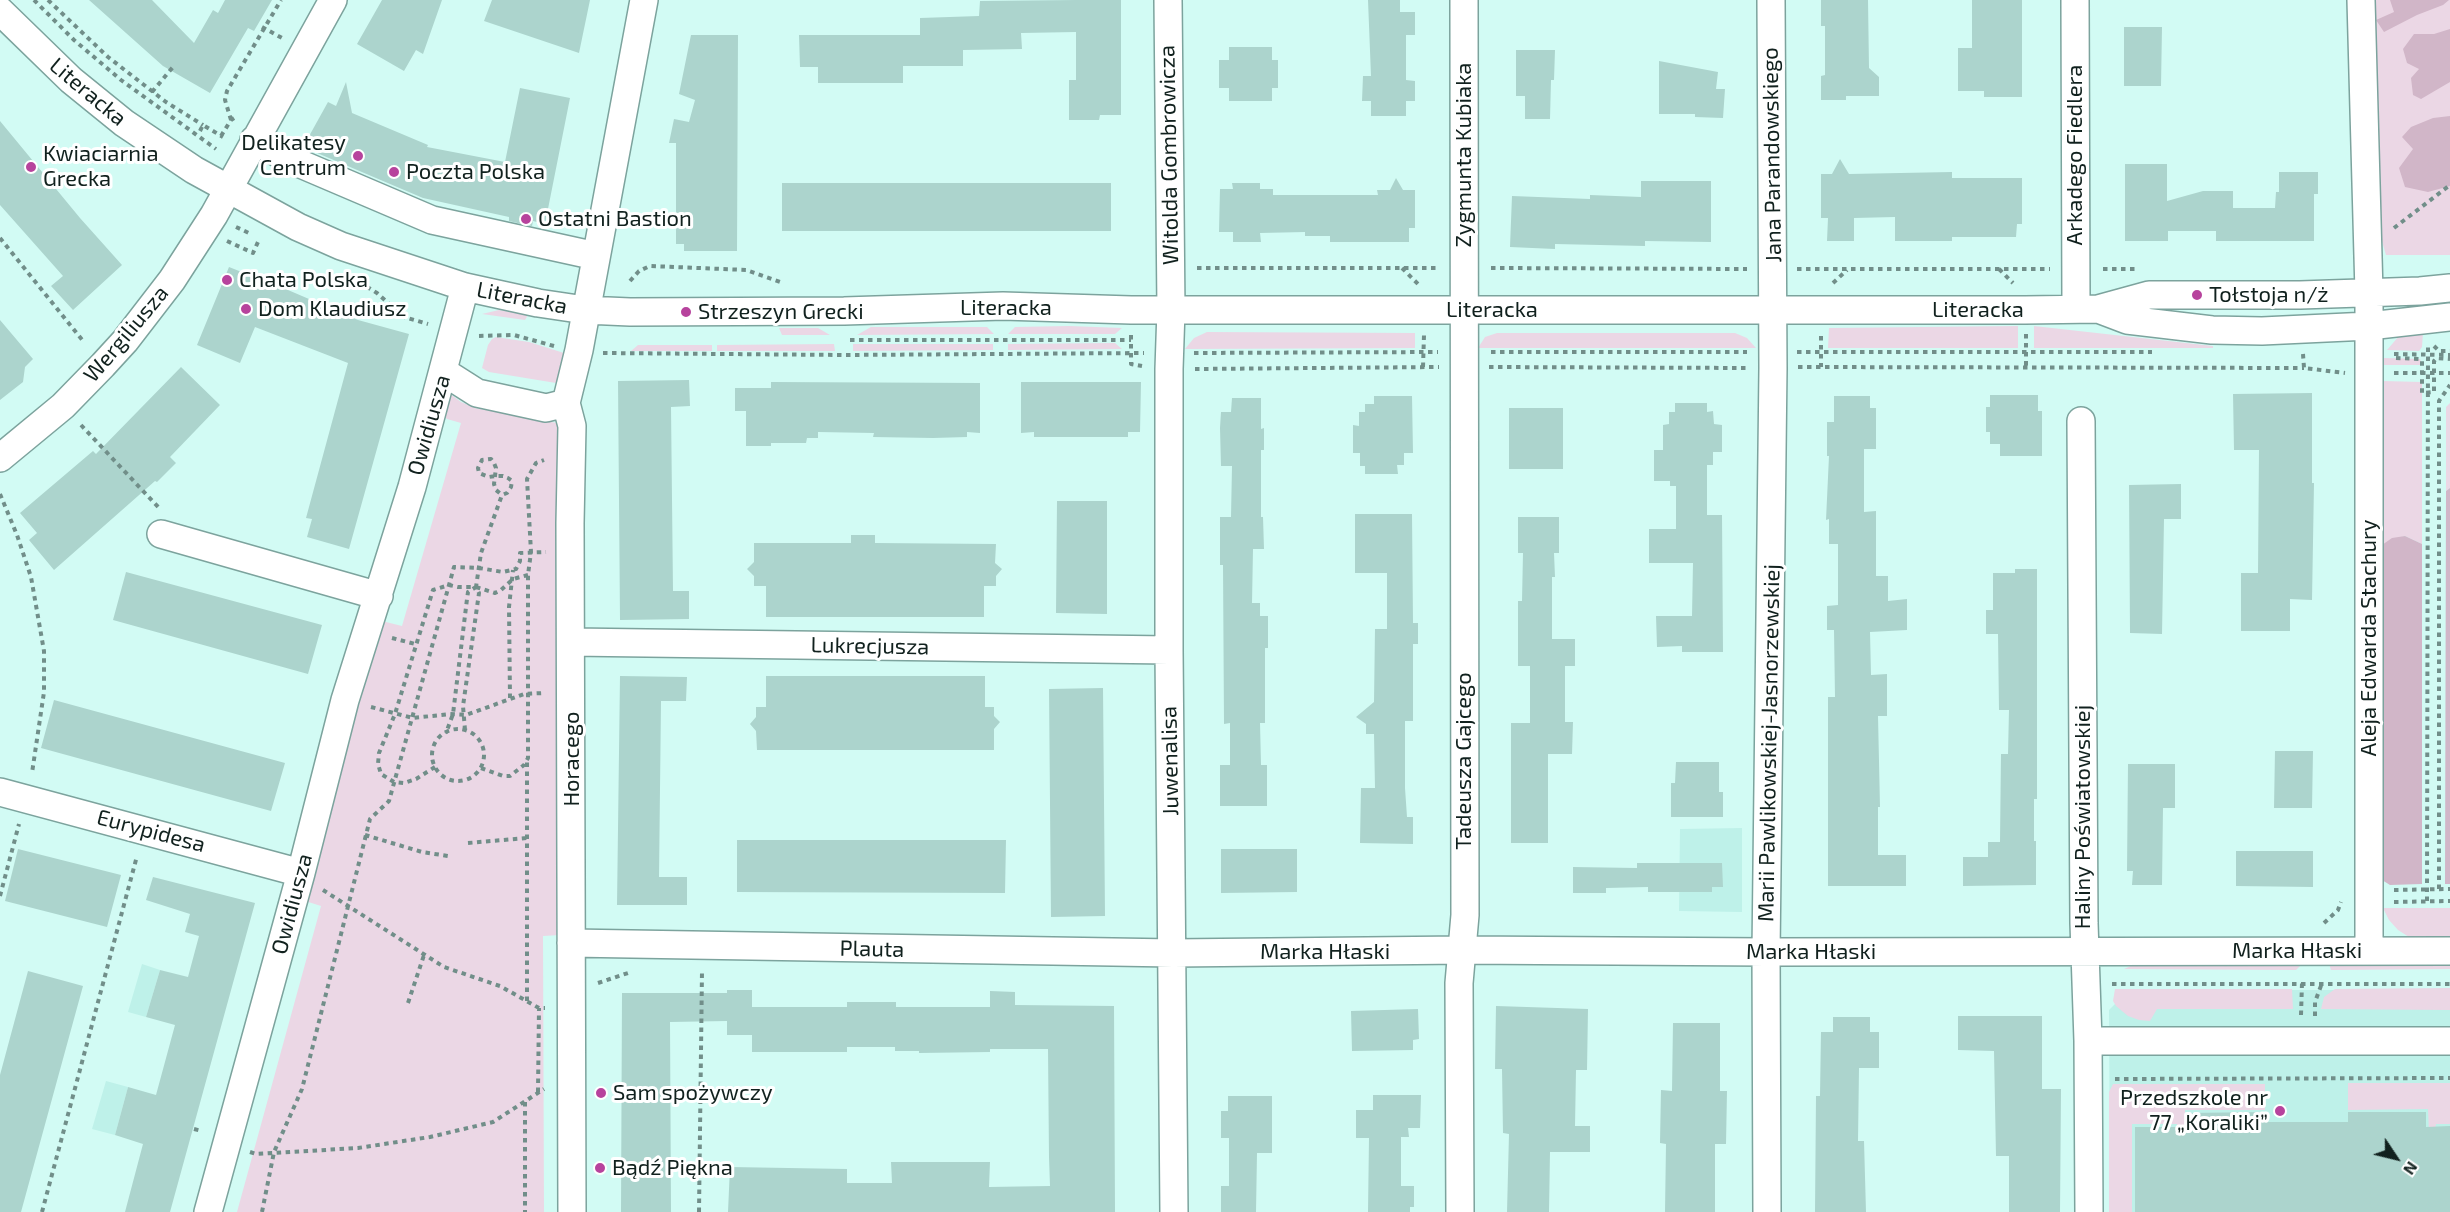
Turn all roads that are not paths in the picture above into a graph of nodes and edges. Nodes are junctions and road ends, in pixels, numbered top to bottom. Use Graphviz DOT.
graph roads {
  1 [pos="333,0"];
  2 [pos="644,0"];
  3 [pos="1168,0"];
  4 [pos="1464,0"];
  5 [pos="1771,0"];
  6 [pos="2075,0"];
  7 [pos="2361,0"];
  8 [pos="0,11"];
  9 [pos="242,140"];
  10 [pos="227,189"];
  11 [pos="596,256"];
  12 [pos="465,287"];
  13 [pos="2450,288"];
  14 [pos="2369,293"];
  15 [pos="2087,309"];
  16 [pos="585,310"];
  17 [pos="1171,310"];
  18 [pos="1463,310"];
  19 [pos="1773,310"];
  20 [pos="2450,317"];
  21 [pos="2369,326"];
  22 [pos="444,372"];
  23 [pos="566,403"];
  24 [pos="2081,421"];
  25 [pos="0,458"];
  26 [pos="161,534"];
  27 [pos="379,596"];
  28 [pos="572,642"];
  29 [pos="1169,650"];
  30 [pos="0,792"];
  31 [pos="301,874"];
  32 [pos="572,944"];
  33 [pos="1463,950"];
  34 [pos="2084,951"];
  35 [pos="2369,951"];
  36 [pos="2450,951"];
  37 [pos="1766,952"];
  38 [pos="1173,954"];
  39 [pos="2088,1041"];
  40 [pos="2450,1041"];
  41 [pos="208,1212"];
  42 [pos="572,1212"];
  43 [pos="1174,1212"];
  44 [pos="1460,1212"];
  45 [pos="1767,1212"];
  46 [pos="2089,1212"];
  1 -- 9 [label="street, Wergiliusza"];
  2 -- 11 [label="street"];
  3 -- 17 [label="street, Witolda Gombrowicza"];
  4 -- 18 [label="street, Zygmunta Kubiaka"];
  5 -- 19 [label="street, Jana Parandowskiego"];
  6 -- 15 [label="street, Arkadego Fiedlera"];
  7 -- 14 [label="street, Aleja Edwarda Stachury"];
  8 -- 10 [label="street, Literacka"];
  9 -- 10 [label="street, Wergiliusza"];
  9 -- 11 [label="street"];
  10 -- 12 [label="street, Literacka"];
  10 -- 25 [label="street, Wergiliusza"];
  11 -- 16 [label="street"];
  12 -- 16 [label="street, Literacka"];
  12 -- 22 [label="street, Owidiusza"];
  13 -- 14 [label="street, Literacka"];
  14 -- 15 [label="street, Literacka"];
  14 -- 21 [label="street, Aleja Edwarda Stachury"];
  15 -- 19 [label="street, Literacka"];
  15 -- 21 [label="street, Literacka"];
  16 -- 17 [label="street, Literacka"];
  16 -- 23 [label="street, Horacego"];
  17 -- 18 [label="street, Literacka"];
  17 -- 29 [label="street, Juwenalisa"];
  18 -- 19 [label="street, Literacka"];
  18 -- 33 [label="street, Tadeusza Gajcego"];
  19 -- 37 [label="street, Marii Pawlikowskiej-Jasnorzewskiej"];
  20 -- 21 [label="street, Literacka"];
  21 -- 35 [label="street, Aleja Edwarda Stachury"];
  22 -- 23 [label="street"];
  22 -- 27 [label="street, Owidiusza"];
  23 -- 28 [label="street, Horacego"];
  24 -- 34 [label="street, Haliny Poświatowskiej"];
  26 -- 27 [label="street"];
  27 -- 31 [label="street, Owidiusza"];
  28 -- 29 [label="street, Lukrecjusza"];
  28 -- 32 [label="street, Horacego"];
  29 -- 38 [label="street, Juwenalisa"];
  30 -- 31 [label="street, Eurypidesa"];
  31 -- 41 [label="street, Owidiusza"];
  32 -- 38 [label="street, Plauta"];
  32 -- 42 [label="street, Horacego"];
  33 -- 37 [label="street, Marka Hłaski"];
  33 -- 38 [label="street, Marka Hłaski"];
  33 -- 44 [label="street, Tadeusza Gajcego"];
  34 -- 35 [label="street, Marka Hłaski"];
  34 -- 37 [label="street, Marka Hłaski"];
  34 -- 39 [label="street, Haliny Poświatowskiej"];
  35 -- 36 [label="street, Marka Hłaski"];
  37 -- 45 [label="street, Marii Pawlikowskiej-Jasnorzewskiej"];
  38 -- 43 [label="street, Juwenalisa"];
  39 -- 40 [label="street"];
  39 -- 46 [label="street, Haliny Poświatowskiej"];
}
